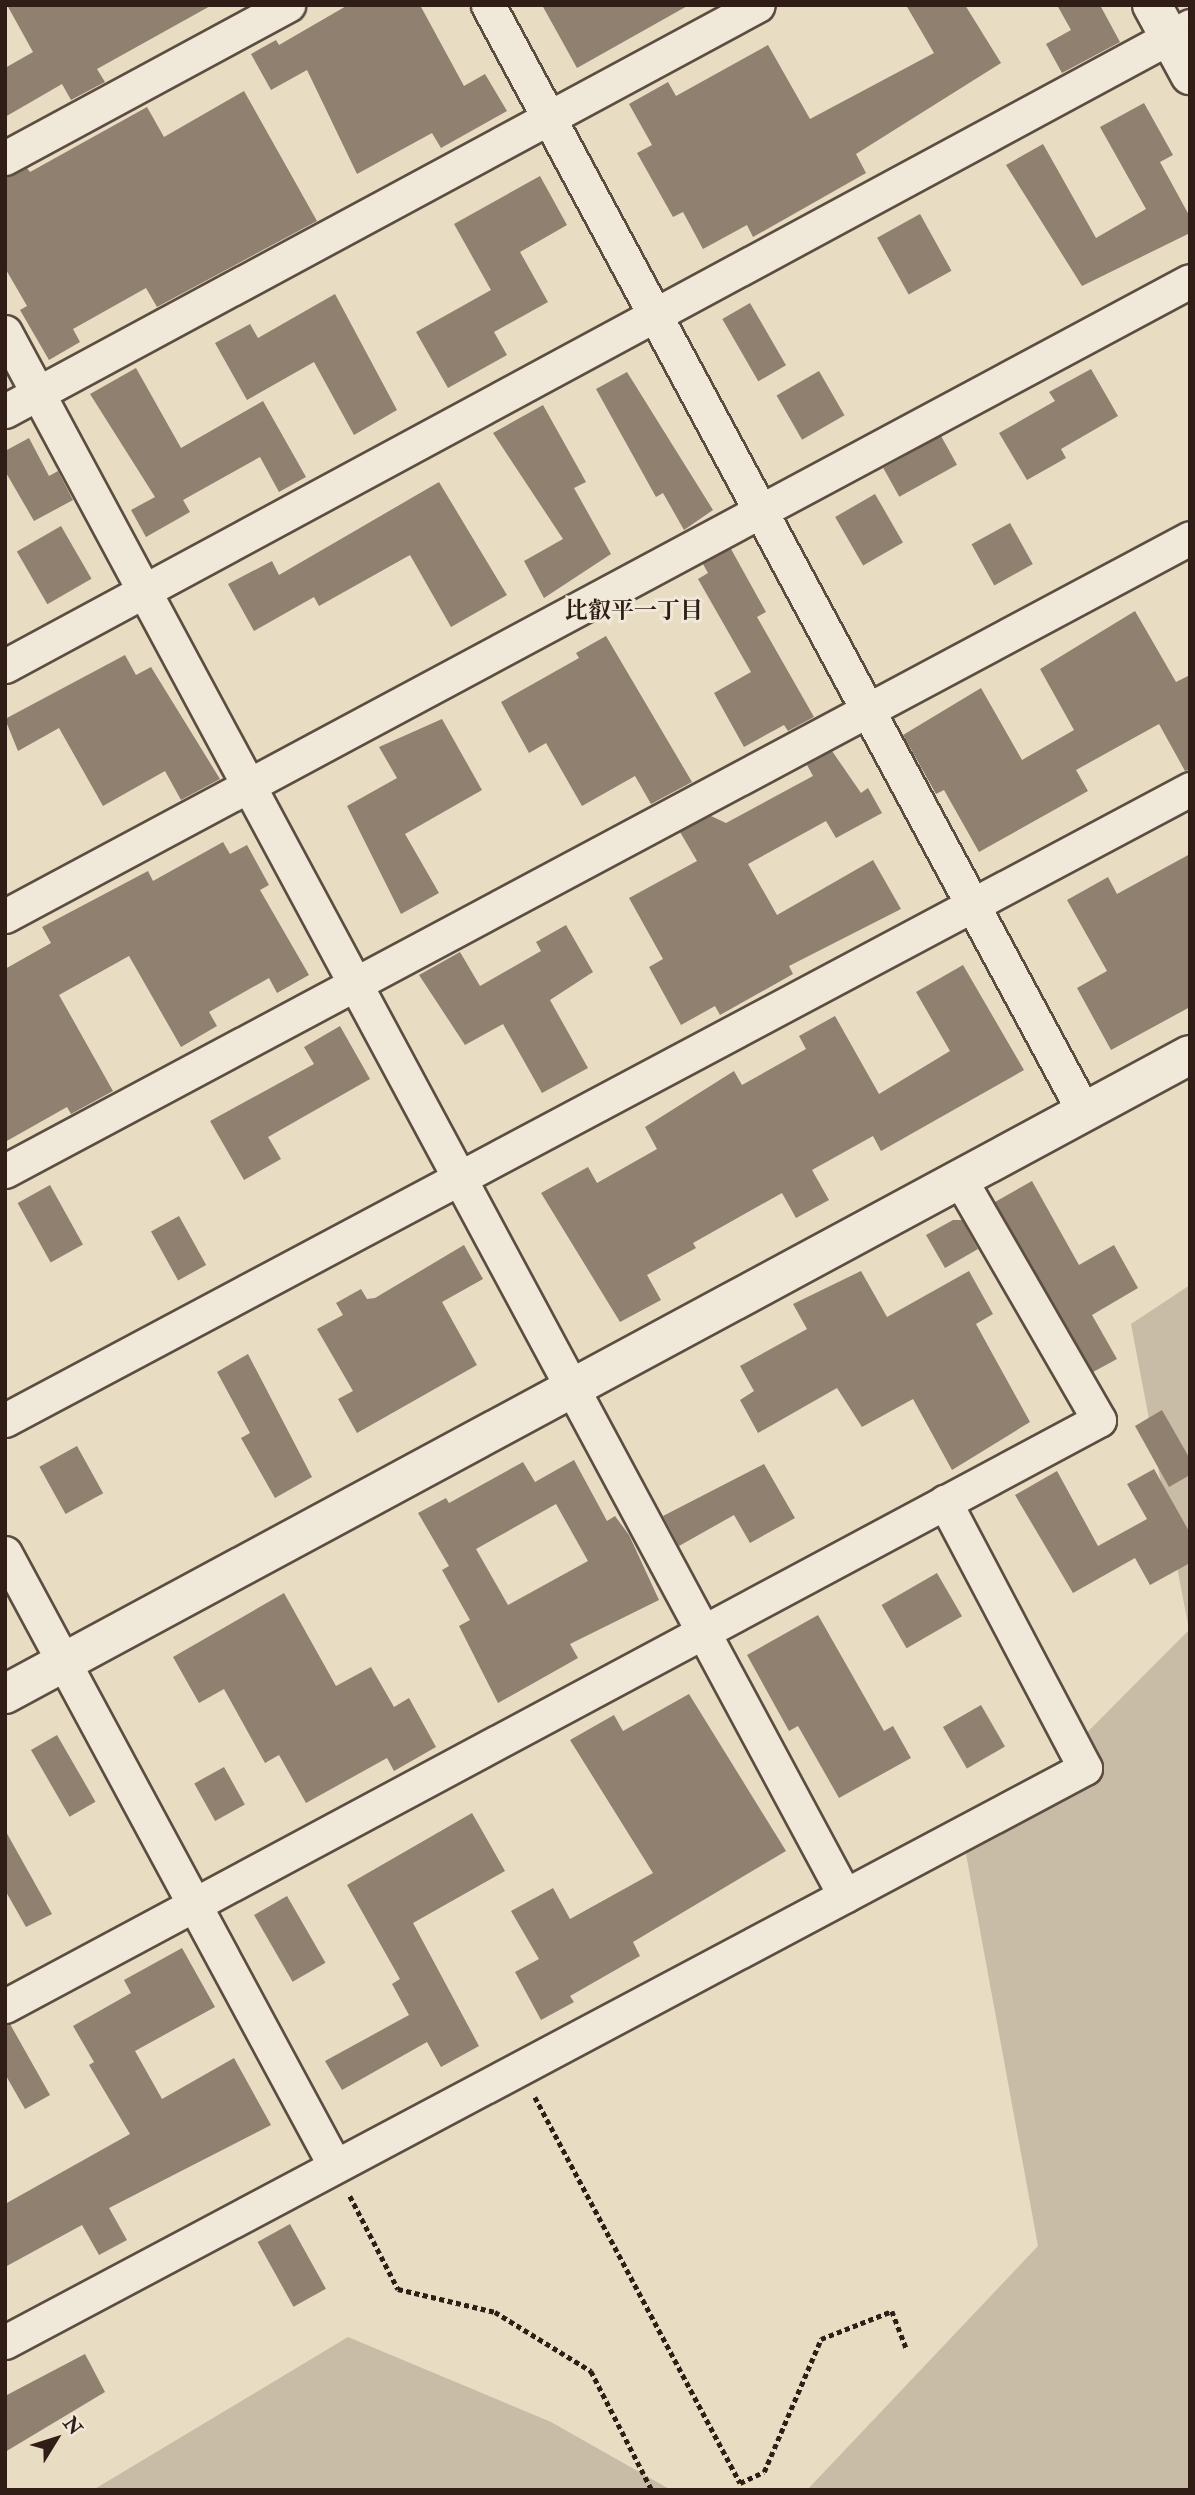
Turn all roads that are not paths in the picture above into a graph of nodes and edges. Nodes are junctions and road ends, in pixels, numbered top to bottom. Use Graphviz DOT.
graph roads {
  1 [pos="288,5"];
  2 [pos="488,5"];
  3 [pos="758,5"];
  4 [pos="1171,23"];
  5 [pos="1190,75"];
  6 [pos="549,118"];
  7 [pos="5,158"];
  8 [pos="1190,281"];
  9 [pos="655,315"];
  10 [pos="5,332"];
  11 [pos="38,394"];
  12 [pos="5,411"];
  13 [pos="761,511"];
  14 [pos="1190,538"];
  15 [pos="144,591"];
  16 [pos="5,666"];
  17 [pos="867,710"];
  18 [pos="249,785"];
  19 [pos="1190,789"];
  20 [pos="973,904"];
  21 [pos="5,916"];
  22 [pos="355,984"];
  23 [pos="1190,1055"];
  24 [pos="1084,1112"];
  25 [pos="5,1171"];
  26 [pos="460,1178"];
  27 [pos="960,1179"];
  28 [pos="572,1388"];
  29 [pos="5,1420"];
  30 [pos="945,1502"];
  31 [pos="5,1553"];
  32 [pos="703,1632"];
  33 [pos="64,1662"];
  34 [pos="5,1694"];
  35 [pos="845,1896"];
  36 [pos="195,1905"];
  37 [pos="5,2006"];
  38 [pos="335,2166"];
  39 [pos="5,2342"];
  1 -- 7 [label="street"];
  2 -- 6 [label="street"];
  3 -- 6 [label="street"];
  4 -- 5 [label="street"];
  4 -- 9 [label="street"];
  6 -- 9 [label="street"];
  6 -- 11 [label="street"];
  8 -- 13 [label="street"];
  9 -- 13 [label="street"];
  9 -- 15 [label="street"];
  10 -- 11 [label="street"];
  11 -- 12 [label="street"];
  11 -- 15 [label="street"];
  13 -- 17 [label="street"];
  13 -- 18 [label="street"];
  14 -- 17 [label="street"];
  15 -- 16 [label="street"];
  15 -- 18 [label="street"];
  17 -- 20 [label="street"];
  17 -- 22 [label="street"];
  18 -- 21 [label="street"];
  18 -- 22 [label="street"];
  19 -- 20 [label="street"];
  20 -- 24 [label="street"];
  20 -- 26 [label="street"];
  22 -- 25 [label="street"];
  22 -- 26 [label="street"];
  23 -- 24 [label="street"];
  24 -- 27 [label="street"];
  26 -- 28 [label="street"];
  26 -- 29 [label="street"];
  27 -- 28 [label="street"];
  27 -- 30 [label="street"];
  28 -- 32 [label="street"];
  28 -- 33 [label="street"];
  30 -- 32 [label="street"];
  30 -- 35 [label="street"];
  31 -- 33 [label="street"];
  32 -- 35 [label="street"];
  32 -- 36 [label="street"];
  33 -- 34 [label="street"];
  33 -- 36 [label="street"];
  35 -- 38 [label="street"];
  36 -- 37 [label="street"];
  36 -- 38 [label="street"];
  38 -- 39 [label="street"];
}
